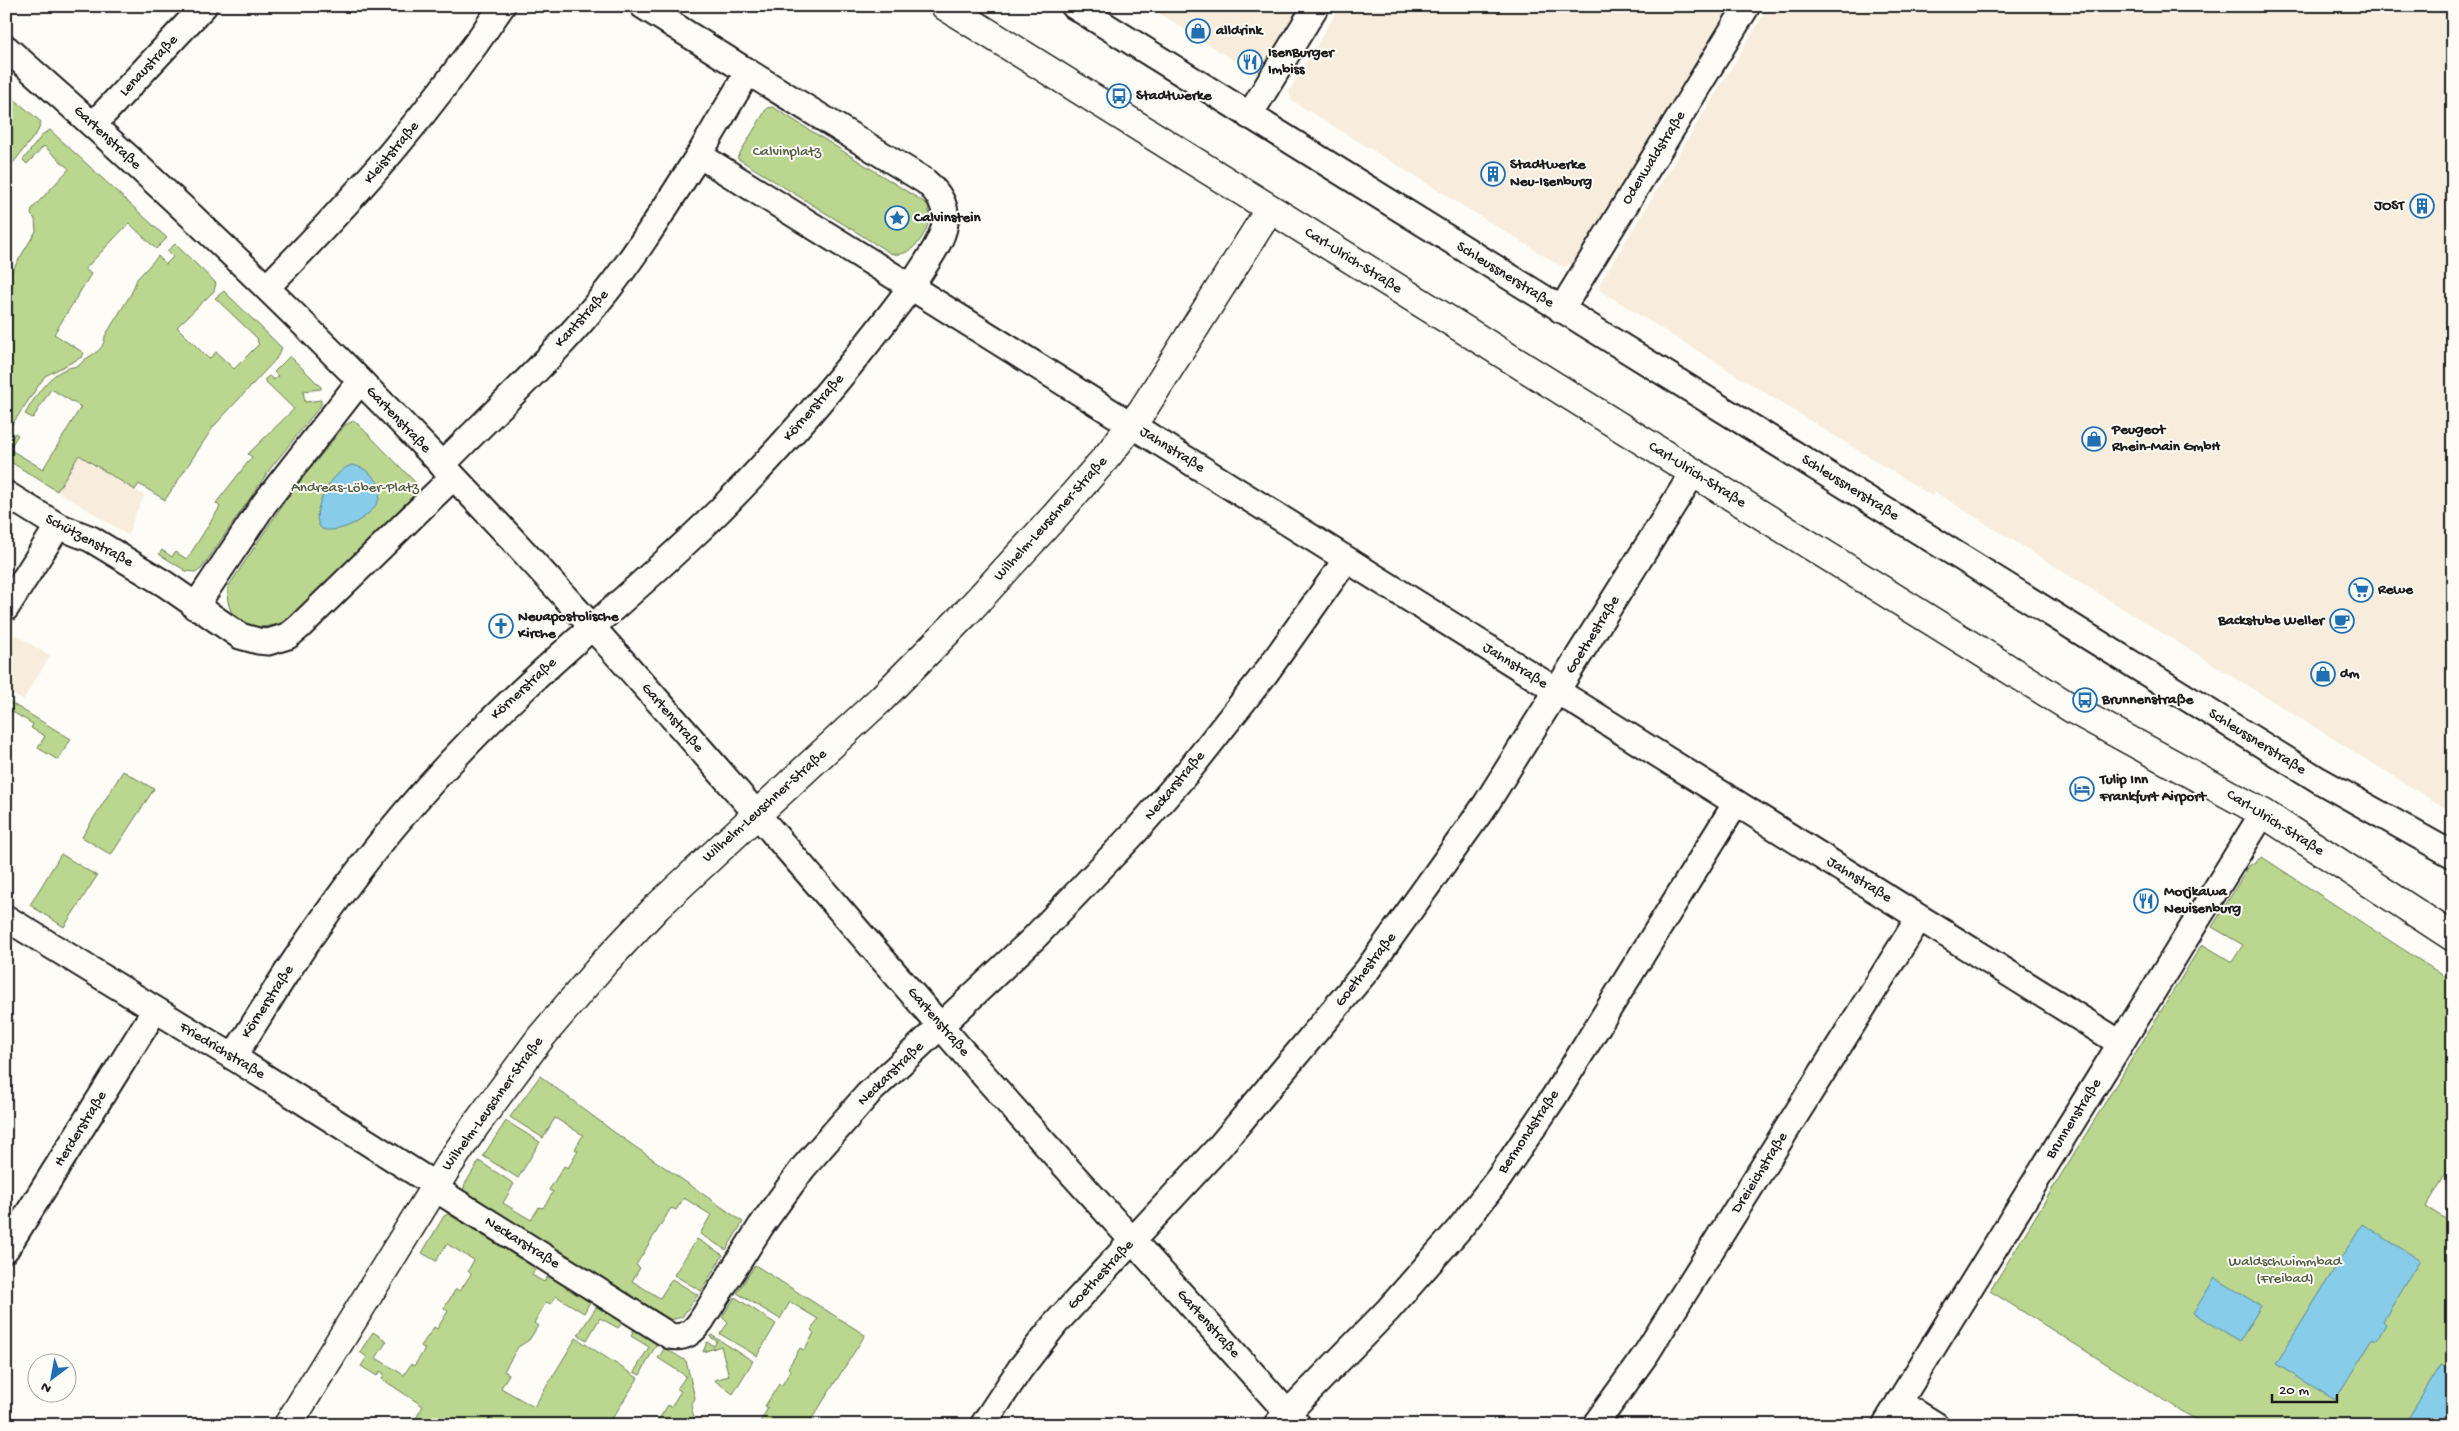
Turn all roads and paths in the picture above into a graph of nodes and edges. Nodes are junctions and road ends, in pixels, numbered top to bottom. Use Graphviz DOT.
graph roads {
  1 [pos="204,6"];
  2 [pos="502,6"];
  3 [pos="643,6"];
  4 [pos="945,6"];
  5 [pos="1074,6"];
  6 [pos="1316,6"];
  7 [pos="1747,6"];
  8 [pos="6,48"];
  9 [pos="748,72"];
  10 [pos="1249,116"];
  11 [pos="93,125"];
  12 [pos="699,154"];
  13 [pos="1270,209"];
  14 [pos="266,287"];
  15 [pos="911,287"];
  16 [pos="1561,310"];
  17 [pos="360,381"];
  18 [pos="1132,425"];
  19 [pos="447,471"];
  20 [pos="1694,473"];
  21 [pos="6,494"];
  22 [pos="58,526"];
  23 [pos="1346,560"];
  24 [pos="195,607"];
  25 [pos="6,608"];
  26 [pos="592,628"];
  27 [pos="1557,692"];
  28 [pos="1736,803"];
  29 [pos="756,813"];
  30 [pos="2263,814"];
  31 [pos="2453,856"];
  32 [pos="6,918"];
  33 [pos="1919,918"];
  34 [pos="2451,931"];
  35 [pos="155,1010"];
  36 [pos="941,1026"];
  37 [pos="2120,1043"];
  38 [pos="233,1057"];
  39 [pos="435,1187"];
  40 [pos="1133,1240"];
  41 [pos="6,1249"];
  42 [pos="1899,1402"];
  43 [pos="1288,1421"];
  44 [pos="288,1425"];
  45 [pos="983,1425"];
  46 [pos="1595,1425"];
  47 [pos="1886,1425"];
  48 [pos="1936,1425"];
  1 -- 11 [label="street, Lenaustraße"];
  2 -- 14 [label="street, Kleiststraße"];
  3 -- 9 [label="street"];
  4 -- 13 [label="main road, Carl-Ulrich-Straße"];
  5 -- 10 [label="street, Schleussnerstraße"];
  6 -- 10 [label="street"];
  7 -- 16 [label="street, Odenwaldstraße"];
  8 -- 11 [label="street, Gartenstraße"];
  9 -- 12 [label="street"];
  9 -- 15 [label="street"];
  10 -- 16 [label="street, Schleussnerstraße"];
  11 -- 14 [label="street, Gartenstraße"];
  12 -- 15 [label="street"];
  12 -- 19 [label="street, Kantstraße"];
  13 -- 18 [label="main road, Wilhelm-Leuschner-Straße"];
  13 -- 20 [label="main road, Carl-Ulrich-Straße"];
  14 -- 17 [label="street, Gartenstraße"];
  15 -- 18 [label="street, Jahnstraße"];
  15 -- 26 [label="street, Körnerstraße"];
  16 -- 31 [label="street, Schleussnerstraße"];
  17 -- 19 [label="street, Gartenstraße"];
  17 -- 24 [label="street"];
  18 -- 23 [label="street, Jahnstraße"];
  18 -- 29 [label="main road, Wilhelm-Leuschner-Straße"];
  19 -- 24 [label="street"];
  19 -- 26 [label="street, Gartenstraße"];
  20 -- 27 [label="street, Goethestraße"];
  20 -- 30 [label="main road, Carl-Ulrich-Straße"];
  21 -- 22 [label="street, Schützenstraße"];
  22 -- 24 [label="street, Schützenstraße"];
  22 -- 25 [label="street"];
  23 -- 27 [label="street, Jahnstraße"];
  23 -- 36 [label="street, Neckarstraße"];
  26 -- 29 [label="street, Gartenstraße"];
  26 -- 38 [label="street, Körnerstraße"];
  27 -- 28 [label="street, Jahnstraße"];
  27 -- 40 [label="street, Goethestraße"];
  28 -- 33 [label="street, Jahnstraße"];
  28 -- 43 [label="street, Bermondstraße"];
  29 -- 36 [label="street, Gartenstraße"];
  29 -- 39 [label="main road, Wilhelm-Leuschner-Straße"];
  30 -- 34 [label="main road, Carl-Ulrich-Straße"];
  30 -- 37 [label="street, Brunnenstraße"];
  32 -- 35 [label="street, Friedrichstraße"];
  33 -- 37 [label="street, Jahnstraße"];
  33 -- 46 [label="street, Dreieichstraße"];
  35 -- 38 [label="street, Friedrichstraße"];
  35 -- 41 [label="street, Herderstraße"];
  36 -- 39 [label="street, Neckarstraße"];
  36 -- 40 [label="street, Gartenstraße"];
  37 -- 42 [label="street, Brunnenstraße"];
  38 -- 39 [label="street, Friedrichstraße"];
  39 -- 44 [label="main road, Wilhelm-Leuschner-Straße"];
  40 -- 43 [label="street, Gartenstraße"];
  40 -- 45 [label="street, Goethestraße"];
  42 -- 47 [label="street, Brunnenstraße"];
  42 -- 48 [label="street"];
}
